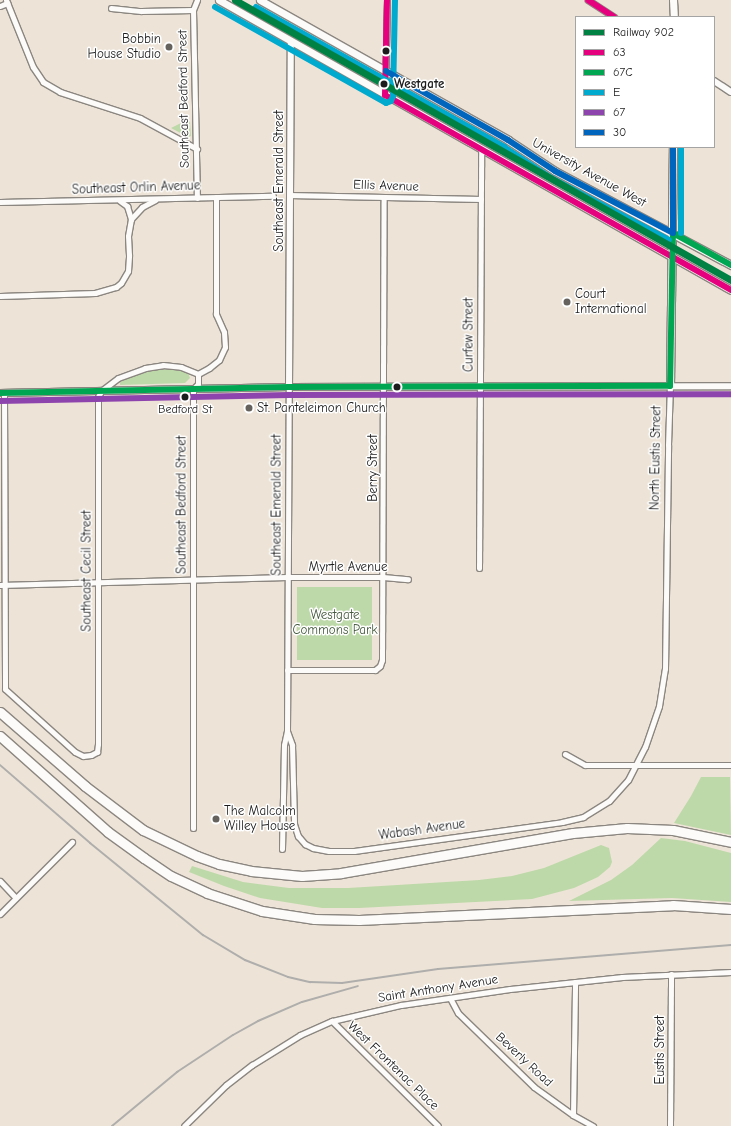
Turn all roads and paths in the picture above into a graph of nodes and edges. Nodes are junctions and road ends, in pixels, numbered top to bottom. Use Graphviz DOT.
graph roads {
  1 [pos="196,0"];
  2 [pos="219,0"];
  3 [pos="260,0"];
  4 [pos="387,0"];
  5 [pos="588,0"];
  6 [pos="673,0"];
  7 [pos="7,2"];
  8 [pos="0,6"];
  9 [pos="112,8"];
  10 [pos="193,10"];
  11 [pos="612,16"];
  12 [pos="674,16"];
  13 [pos="291,41"];
  14 [pos="386,71"];
  15 [pos="715,82"];
  16 [pos="731,92"];
  17 [pos="386,95"];
  18 [pos="673,148"];
  19 [pos="197,149"];
  20 [pos="481,149"];
  21 [pos="289,195"];
  22 [pos="273,196"];
  23 [pos="216,197"];
  24 [pos="384,197"];
  25 [pos="197,198"];
  26 [pos="158,199"];
  27 [pos="481,199"];
  28 [pos="119,201"];
  29 [pos="0,202"];
  30 [pos="131,219"];
  31 [pos="673,233"];
  32 [pos="671,256"];
  33 [pos="731,265"];
  34 [pos="731,290"];
  35 [pos="0,296"];
  36 [pos="198,374"];
  37 [pos="384,386"];
  38 [pos="670,386"];
  39 [pos="731,386"];
  40 [pos="289,387"];
  41 [pos="480,387"];
  42 [pos="193,389"];
  43 [pos="101,391"];
  44 [pos="2,393"];
  45 [pos="479,568"];
  46 [pos="288,577"];
  47 [pos="383,577"];
  48 [pos="408,579"];
  49 [pos="193,580"];
  50 [pos="98,582"];
  51 [pos="2,585"];
  52 [pos="287,670"];
  53 [pos="0,712"];
  54 [pos="288,731"];
  55 [pos="0,736"];
  56 [pos="565,754"];
  57 [pos="637,765"];
  58 [pos="731,765"];
  59 [pos="193,828"];
  60 [pos="72,842"];
  61 [pos="731,842"];
  62 [pos="282,849"];
  63 [pos="0,881"];
  64 [pos="16,898"];
  65 [pos="731,909"];
  66 [pos="0,914"];
  67 [pos="731,972"];
  68 [pos="671,974"];
  69 [pos="575,982"];
  70 [pos="450,998"];
  71 [pos="332,1022"];
  72 [pos="574,1115"];
  73 [pos="184,1126"];
  74 [pos="438,1126"];
  75 [pos="593,1126"];
  76 [pos="670,1126"];
  1 -- 10 [label="street, Southeast Bedford Street"];
  2 -- 13 [label="main road"];
  3 -- 14 [label="main road, University Avenue West"];
  4 -- 14 [label="street"];
  5 -- 11 [label="street"];
  6 -- 12 [label="main road"];
  7 -- 8 [label="street"];
  7 -- 19 [label="street"];
  9 -- 10 [label="street"];
  10 -- 19 [label="street, Southeast Bedford Street"];
  13 -- 17 [label="main road"];
  13 -- 21 [label="street, Southeast Emerald Street"];
  14 -- 17 [label="street"];
  14 -- 31 [label="main road, University Avenue West"];
  15 -- 16 [label="street"];
  17 -- 20 [label="main road"];
  18 -- 31 [label="main road, North Eustis Street"];
  19 -- 25 [label="street, Southeast Bedford Street"];
  20 -- 27 [label="street, Curfew Street"];
  20 -- 32 [label="main road"];
  21 -- 24 [label="street, Ellis Avenue"];
  21 -- 40 [label="street, Southeast Emerald Street"];
  22 -- 23 [label="street, Southeast Orlin Avenue"];
  23 -- 25 [label="street, Southeast Orlin Avenue"];
  23 -- 36 [label="street"];
  24 -- 27 [label="street, Ellis Avenue"];
  24 -- 37 [label="street, Berry Street"];
  25 -- 26 [label="street, Southeast Orlin Avenue"];
  26 -- 28 [label="street, Southeast Orlin Avenue"];
  26 -- 30 [label="street"];
  27 -- 41 [label="street, Curfew Street"];
  28 -- 29 [label="street, Southeast Orlin Avenue"];
  28 -- 30 [label="street"];
  30 -- 35 [label="street"];
  31 -- 32 [label="main road, North Eustis Street"];
  31 -- 33 [label="main road, University Avenue West"];
  32 -- 34 [label="main road"];
  32 -- 38 [label="main road, North Eustis Street"];
  36 -- 42 [label="street, Southeast Bedford Street"];
  36 -- 43 [label="street"];
  37 -- 40 [label="street"];
  37 -- 41 [label="street"];
  37 -- 47 [label="street, Berry Street"];
  38 -- 39 [label="street"];
  38 -- 41 [label="street"];
  38 -- 57 [label="street, North Eustis Street"];
  40 -- 42 [label="street"];
  40 -- 46 [label="street, Southeast Emerald Street"];
  41 -- 45 [label="street, Curfew Street"];
  42 -- 43 [label="street"];
  42 -- 49 [label="street, Southeast Bedford Street"];
  43 -- 44 [label="street"];
  43 -- 50 [label="street, Southeast Cecil Street"];
  44 -- 51 [label="street"];
  46 -- 47 [label="street, Myrtle Avenue"];
  46 -- 49 [label="street, Myrtle Avenue"];
  46 -- 52 [label="street, Southeast Emerald Street"];
  47 -- 48 [label="street, Myrtle Avenue"];
  47 -- 52 [label="street, Berry Street"];
  49 -- 50 [label="street, Myrtle Avenue"];
  49 -- 59 [label="street, Southeast Bedford Street"];
  50 -- 51 [label="street, Myrtle Avenue"];
  50 -- 51 [label="street, Southeast Cecil Street"];
  52 -- 54 [label="street, Southeast Emerald Street"];
  53 -- 61 [label="highway"];
  54 -- 57 [label="street, Wabash Avenue"];
  54 -- 62 [label="street, Southeast Emerald Street"];
  55 -- 65 [label="highway"];
  56 -- 57 [label="street"];
  57 -- 58 [label="street"];
  60 -- 64 [label="street"];
  63 -- 64 [label="street"];
  64 -- 66 [label="street"];
  67 -- 68 [label="street, Saint Anthony Avenue"];
  68 -- 69 [label="street, Saint Anthony Avenue"];
  68 -- 76 [label="street, Eustis Street"];
  69 -- 70 [label="street, Saint Anthony Avenue"];
  69 -- 72 [label="street"];
  70 -- 71 [label="street, Saint Anthony Avenue"];
  70 -- 72 [label="street, Beverly Road"];
  71 -- 73 [label="street, Saint Anthony Avenue"];
  71 -- 74 [label="street, West Frontenac Place"];
  72 -- 75 [label="street, Beverly Road"];
}
